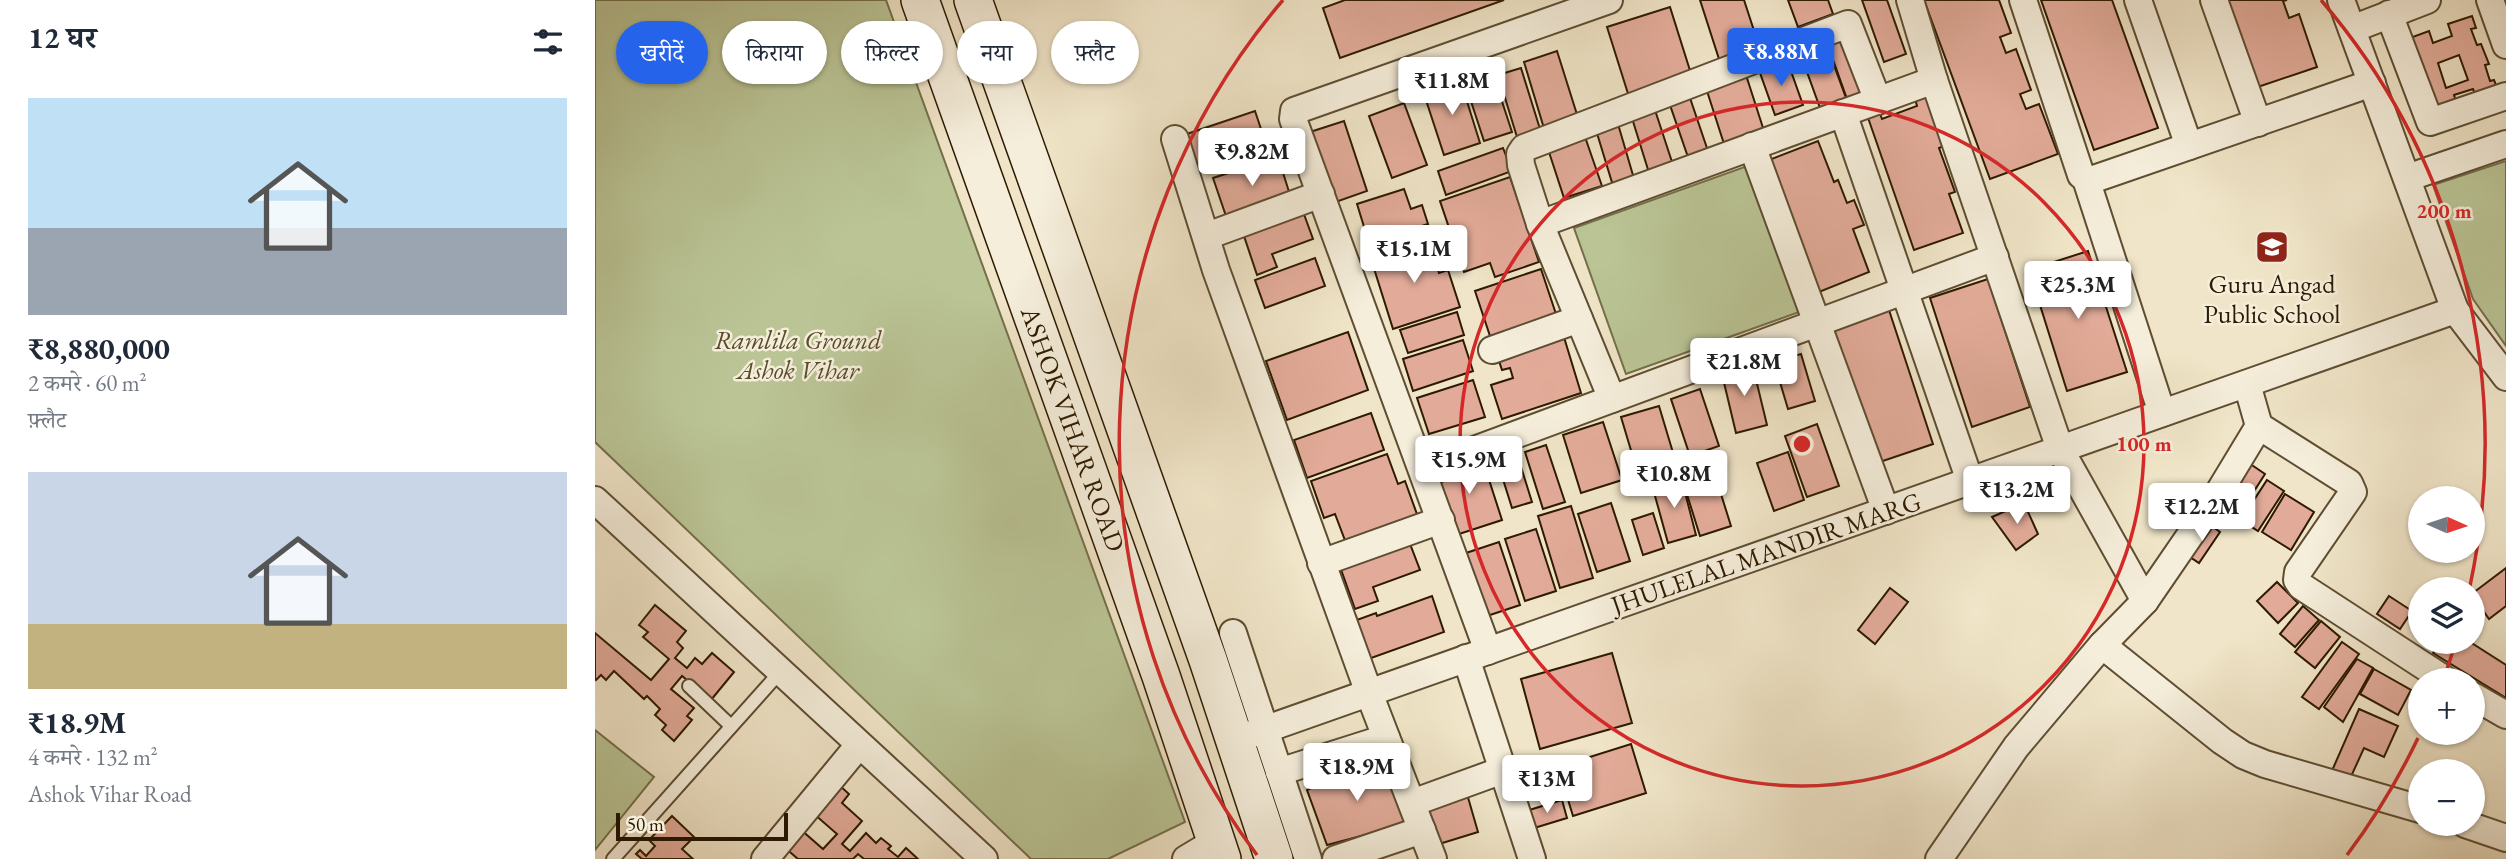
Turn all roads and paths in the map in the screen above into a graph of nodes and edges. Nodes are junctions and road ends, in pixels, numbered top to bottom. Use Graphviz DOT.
graph roads {
  1 [pos="920,0"];
  2 [pos="973,0"];
  3 [pos="1609,0"];
  4 [pos="1910,0"];
  5 [pos="2022,0"];
  6 [pos="2138,0"];
  7 [pos="2214,0"];
  8 [pos="2341,0"];
  9 [pos="2427,0"];
  10 [pos="2490,0"];
  11 [pos="2389,14"];
  12 [pos="2352,29"];
  13 [pos="2504,31"];
  14 [pos="1934,80"];
  15 [pos="2372,83"];
  16 [pos="2506,96"];
  17 [pos="1878,101"];
  18 [pos="1843,113"];
  19 [pos="2258,123"];
  20 [pos="1175,139"];
  21 [pos="2506,144"];
  22 [pos="1752,146"];
  23 [pos="2189,146"];
  24 [pos="2407,178"];
  25 [pos="2086,179"];
  26 [pos="1321,194"];
  27 [pos="1540,224"];
  28 [pos="1207,236"];
  29 [pos="1995,257"];
  30 [pos="1905,290"];
  31 [pos="2455,310"];
  32 [pos="1579,319"];
  33 [pos="1818,323"];
  34 [pos="1492,350"];
  35 [pos="2506,377"];
  36 [pos="2247,384"];
  37 [pos="1612,399"];
  38 [pos="2162,413"];
  39 [pos="2259,426"];
  40 [pos="2060,449"];
  41 [pos="1423,469"];
  42 [pos="1970,481"];
  43 [pos="595,500"];
  44 [pos="1886,511"];
  45 [pos="1441,520"];
  46 [pos="1321,563"];
  47 [pos="2145,601"];
  48 [pos="1233,633"];
  49 [pos="2102,645"];
  50 [pos="1476,655"];
  51 [pos="2427,668"];
  52 [pos="780,672"];
  53 [pos="689,686"];
  54 [pos="1369,693"];
  55 [pos="2485,703"];
  56 [pos="2506,715"];
  57 [pos="731,726"];
  58 [pos="1250,734"];
  59 [pos="1386,738"];
  60 [pos="859,745"];
  61 [pos="1503,770"];
  62 [pos="1279,772"];
  63 [pos="1412,803"];
  64 [pos="2408,806"];
  65 [pos="1422,830"];
  66 [pos="2485,831"];
  67 [pos="2506,838"];
  68 [pos="1208,853"];
  69 [pos="613,859"];
  70 [pos="765,859"];
  71 [pos="984,859"];
  72 [pos="1274,859"];
  73 [pos="1308,859"];
  74 [pos="1336,859"];
  75 [pos="1433,859"];
  76 [pos="1532,859"];
  77 [pos="1939,859"];
  1 -- 68 [label="main road, ASHOK VIHAR ROAD"];
  2 -- 58 [label="main road, ASHOK VIHAR ROAD"];
  3 -- 26 [label="street"];
  4 -- 14 [label="street"];
  5 -- 25 [label="street"];
  6 -- 23 [label="street"];
  7 -- 19 [label="street"];
  8 -- 12 [label="street"];
  9 -- 11 [label="street"];
  10 -- 13 [label="street"];
  11 -- 12 [label="street"];
  11 -- 16 [label="street"];
  12 -- 15 [label="street"];
  14 -- 17 [label="street"];
  14 -- 29 [label="street"];
  15 -- 19 [label="street"];
  15 -- 24 [label="street"];
  17 -- 18 [label="street"];
  17 -- 27 [label="street"];
  18 -- 22 [label="street"];
  18 -- 30 [label="street"];
  19 -- 23 [label="street"];
  20 -- 28 [label="street"];
  21 -- 24 [label="street"];
  22 -- 27 [label="street"];
  22 -- 33 [label="street"];
  23 -- 25 [label="street"];
  24 -- 31 [label="street"];
  25 -- 38 [label="street"];
  26 -- 28 [label="street"];
  26 -- 41 [label="street"];
  27 -- 32 [label="street"];
  28 -- 46 [label="street"];
  29 -- 30 [label="street"];
  29 -- 40 [label="street"];
  30 -- 33 [label="street"];
  30 -- 42 [label="street"];
  31 -- 35 [label="street"];
  31 -- 36 [label="street, JHULELAL MANDIR MARG"];
  32 -- 34 [label="street"];
  32 -- 37 [label="street"];
  33 -- 37 [label="street"];
  33 -- 44 [label="street"];
  36 -- 38 [label="street, JHULELAL MANDIR MARG"];
  36 -- 39 [label="street"];
  37 -- 41 [label="street"];
  38 -- 40 [label="street, JHULELAL MANDIR MARG"];
  39 -- 47 [label="street"];
  39 -- 51 [label="street"];
  40 -- 42 [label="street, JHULELAL MANDIR MARG"];
  40 -- 47 [label="street"];
  41 -- 45 [label="street"];
  42 -- 44 [label="street, JHULELAL MANDIR MARG"];
  43 -- 52 [label="street"];
  44 -- 50 [label="street, JHULELAL MANDIR MARG"];
  45 -- 46 [label="street"];
  45 -- 50 [label="street"];
  46 -- 54 [label="street"];
  47 -- 49 [label="street"];
  48 -- 58 [label="street"];
  49 -- 64 [label="street"];
  49 -- 77 [label="street"];
  50 -- 54 [label="street, JHULELAL MANDIR MARG"];
  50 -- 61 [label="street"];
  52 -- 57 [label="lane"];
  52 -- 60 [label="street"];
  53 -- 57 [label="lane"];
  54 -- 58 [label="street, JHULELAL MANDIR MARG"];
  54 -- 59 [label="street"];
  55 -- 56 [label="street"];
  57 -- 69 [label="lane"];
  58 -- 62 [label="street"];
  58 -- 72 [label="main road, ASHOK VIHAR ROAD"];
  59 -- 62 [label="street"];
  59 -- 63 [label="street"];
  60 -- 70 [label="street"];
  60 -- 71 [label="street"];
  61 -- 63 [label="street"];
  61 -- 76 [label="street"];
  62 -- 73 [label="street"];
  63 -- 65 [label="street"];
  65 -- 74 [label="street"];
  65 -- 75 [label="street"];
  66 -- 67 [label="street"];
}
